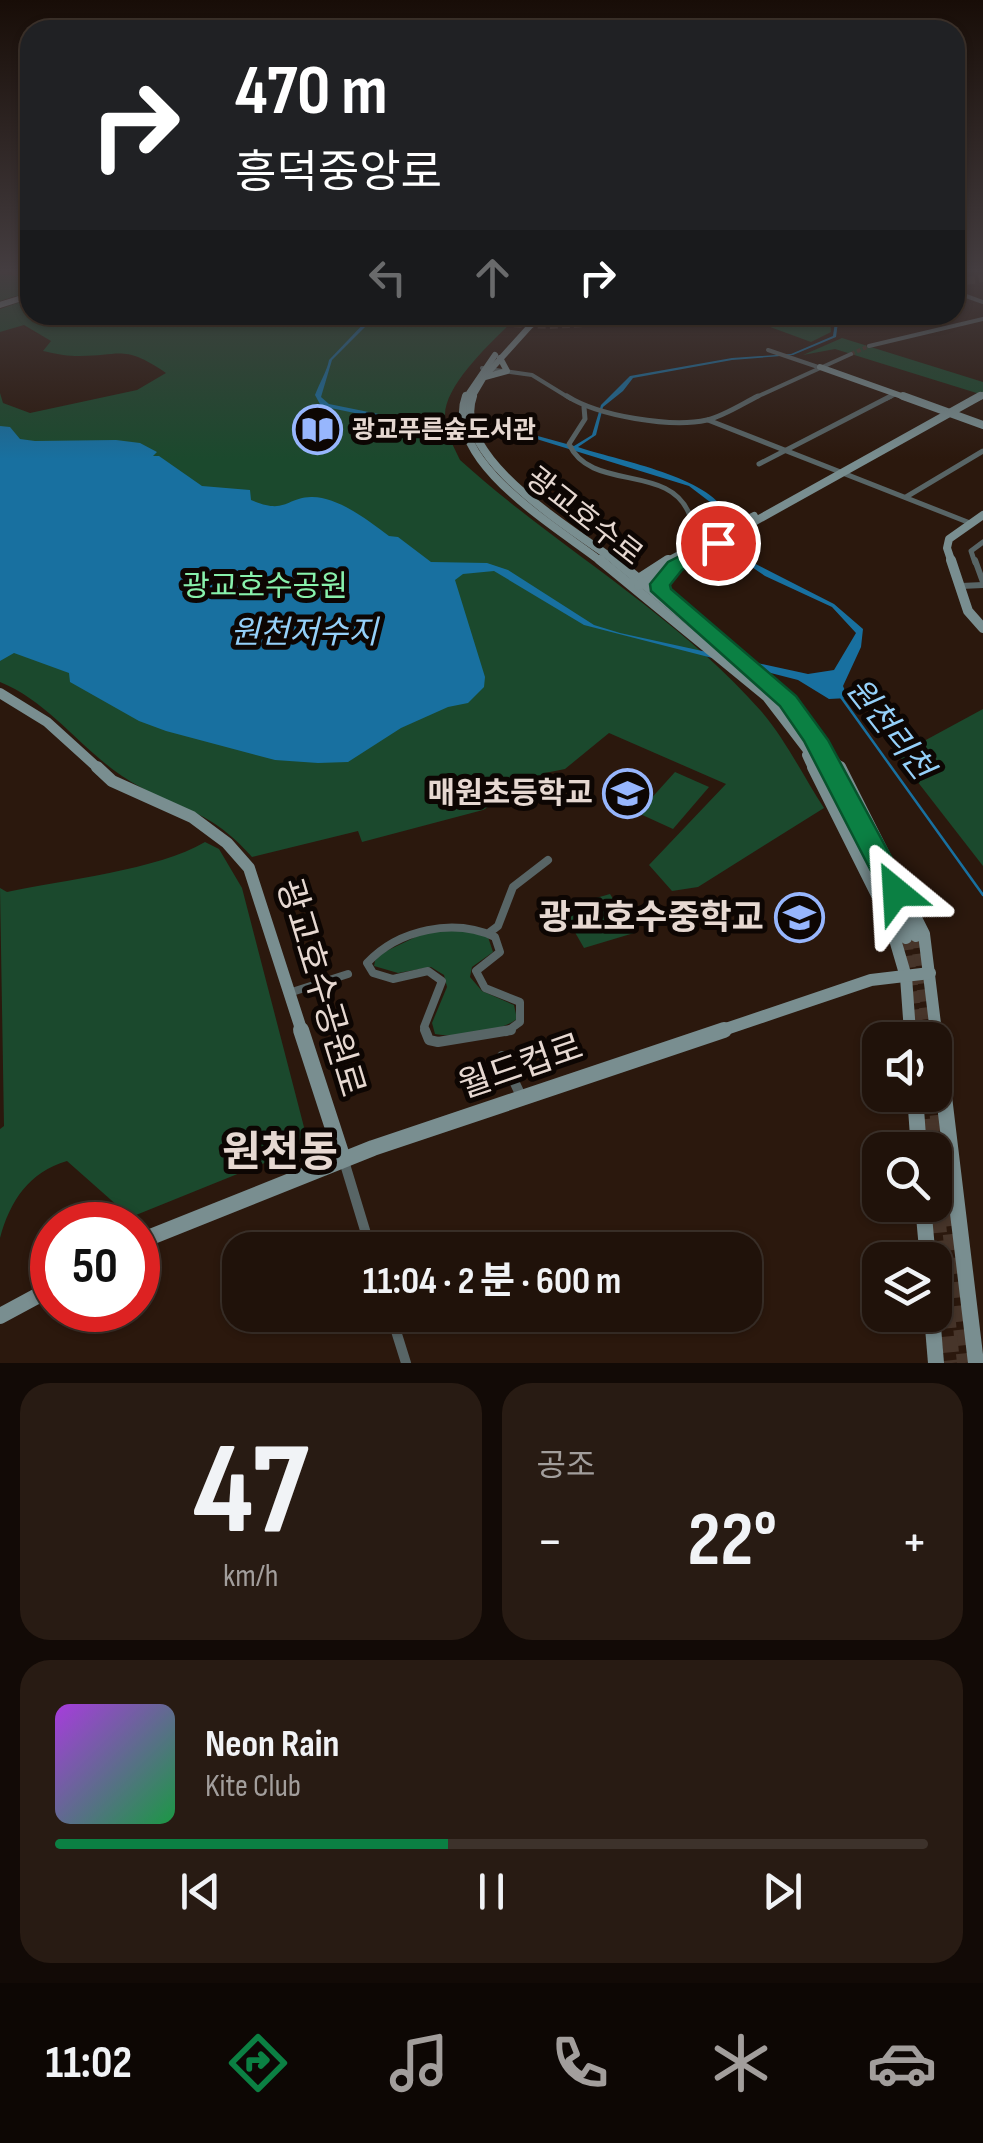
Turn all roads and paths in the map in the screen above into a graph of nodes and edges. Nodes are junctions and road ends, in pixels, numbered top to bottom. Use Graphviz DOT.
graph roads {
  1 [pos="517,333"];
  2 [pos="524,333"];
  3 [pos="926,333"];
  4 [pos="869,346"];
  5 [pos="768,350"];
  6 [pos="851,354"];
  7 [pos="500,358"];
  8 [pos="820,367"];
  9 [pos="487,368"];
  10 [pos="507,371"];
  11 [pos="484,378"];
  12 [pos="896,394"];
  13 [pos="983,396"];
  14 [pos="584,407"];
  15 [pos="950,414"];
  16 [pos="706,420"];
  17 [pos="466,421"];
  18 [pos="983,425"];
  19 [pos="470,436"];
  20 [pos="785,451"];
  21 [pos="983,451"];
  22 [pos="760,464"];
  23 [pos="841,473"];
  24 [pos="905,498"];
  25 [pos="983,515"];
  26 [pos="693,521"];
  27 [pos="970,523"];
  28 [pos="717,540"];
  29 [pos="981,545"];
  30 [pos="689,548"];
  31 [pos="612,560"];
  32 [pos="658,565"];
  33 [pos="675,566"];
  34 [pos="979,568"];
  35 [pos="637,583"];
  36 [pos="983,583"];
  37 [pos="960,586"];
  38 [pos="673,604"];
  39 [pos="983,628"];
  40 [pos="0,693"];
  41 [pos="808,740"];
  42 [pos="548,860"];
  43 [pos="490,932"];
  44 [pos="911,937"];
  45 [pos="930,973"];
  46 [pos="348,974"];
  47 [pos="906,977"];
  48 [pos="292,992"];
  49 [pos="909,1022"];
  50 [pos="502,1056"];
  51 [pos="523,1099"];
  52 [pos="344,1159"];
  53 [pos="366,1232"];
  54 [pos="160,1233"];
  55 [pos="30,1300"];
  56 [pos="0,1316"];
  57 [pos="396,1332"];
  58 [pos="933,1332"];
  59 [pos="406,1363"];
  60 [pos="936,1363"];
  61 [pos="976,1363"];
  1 -- 9 [label="main road"];
  2 -- 7 [label="main road"];
  3 -- 4 [label="street"];
  5 -- 8 [label="street"];
  6 -- 8 [label="street"];
  7 -- 9 [label="main road"];
  7 -- 10 [label="main road"];
  8 -- 12 [label="main road"];
  8 -- 16 [label="street"];
  9 -- 10 [label="street"];
  9 -- 11 [label="main road"];
  9 -- 17 [label="main road"];
  10 -- 11 [label="main road"];
  10 -- 14 [label="street"];
  11 -- 17 [label="main road"];
  12 -- 15 [label="main road"];
  12 -- 20 [label="street"];
  13 -- 15 [label="main road"];
  14 -- 16 [label="street"];
  14 -- 26 [label="street"];
  15 -- 18 [label="main road"];
  15 -- 23 [label="main road"];
  16 -- 20 [label="street"];
  17 -- 19 [label="main road, 광교호수로"];
  19 -- 31 [label="main road, 광교호수로"];
  19 -- 35 [label="main road, 광교호수로"];
  20 -- 22 [label="street"];
  20 -- 23 [label="street"];
  21 -- 24 [label="street"];
  23 -- 24 [label="street"];
  23 -- 28 [label="main road"];
  24 -- 27 [label="street"];
  25 -- 27 [label="main road"];
  26 -- 28 [label="street"];
  26 -- 30 [label="street"];
  27 -- 37 [label="main road"];
  28 -- 30 [label="main road"];
  28 -- 33 [label="main road"];
  29 -- 34 [label="street"];
  30 -- 32 [label="main road"];
  31 -- 32 [label="main road"];
  31 -- 35 [label="main road, 광교호수로"];
  32 -- 35 [label="main road"];
  33 -- 35 [label="main road"];
  33 -- 38 [label="main road"];
  34 -- 36 [label="street"];
  35 -- 38 [label="main road, 광교호수로"];
  35 -- 41 [label="main road, 광교호수로"];
  36 -- 37 [label="street"];
  37 -- 39 [label="main road"];
  38 -- 41 [label="main road, 광교호수로"];
  40 -- 48 [label="main road, 광교호수공원로"];
  41 -- 44 [label="main road, 광교호수로"];
  41 -- 45 [label="main road"];
  41 -- 47 [label="main road"];
  42 -- 43 [label="street"];
  43 -- 43 [label="street"];
  45 -- 47 [label="main road, 월드컵로"];
  45 -- 61 [label="main road"];
  46 -- 48 [label="street"];
  47 -- 49 [label="main road"];
  47 -- 51 [label="main road, 월드컵로"];
  48 -- 52 [label="main road, 광교호수공원로"];
  50 -- 51 [label="street"];
  51 -- 52 [label="main road, 월드컵로"];
  52 -- 53 [label="street, 광교호수공원로"];
  52 -- 54 [label="main road, 월드컵로"];
  55 -- 56 [label="main road"];
  57 -- 59 [label="street"];
  58 -- 60 [label="main road"];
}
